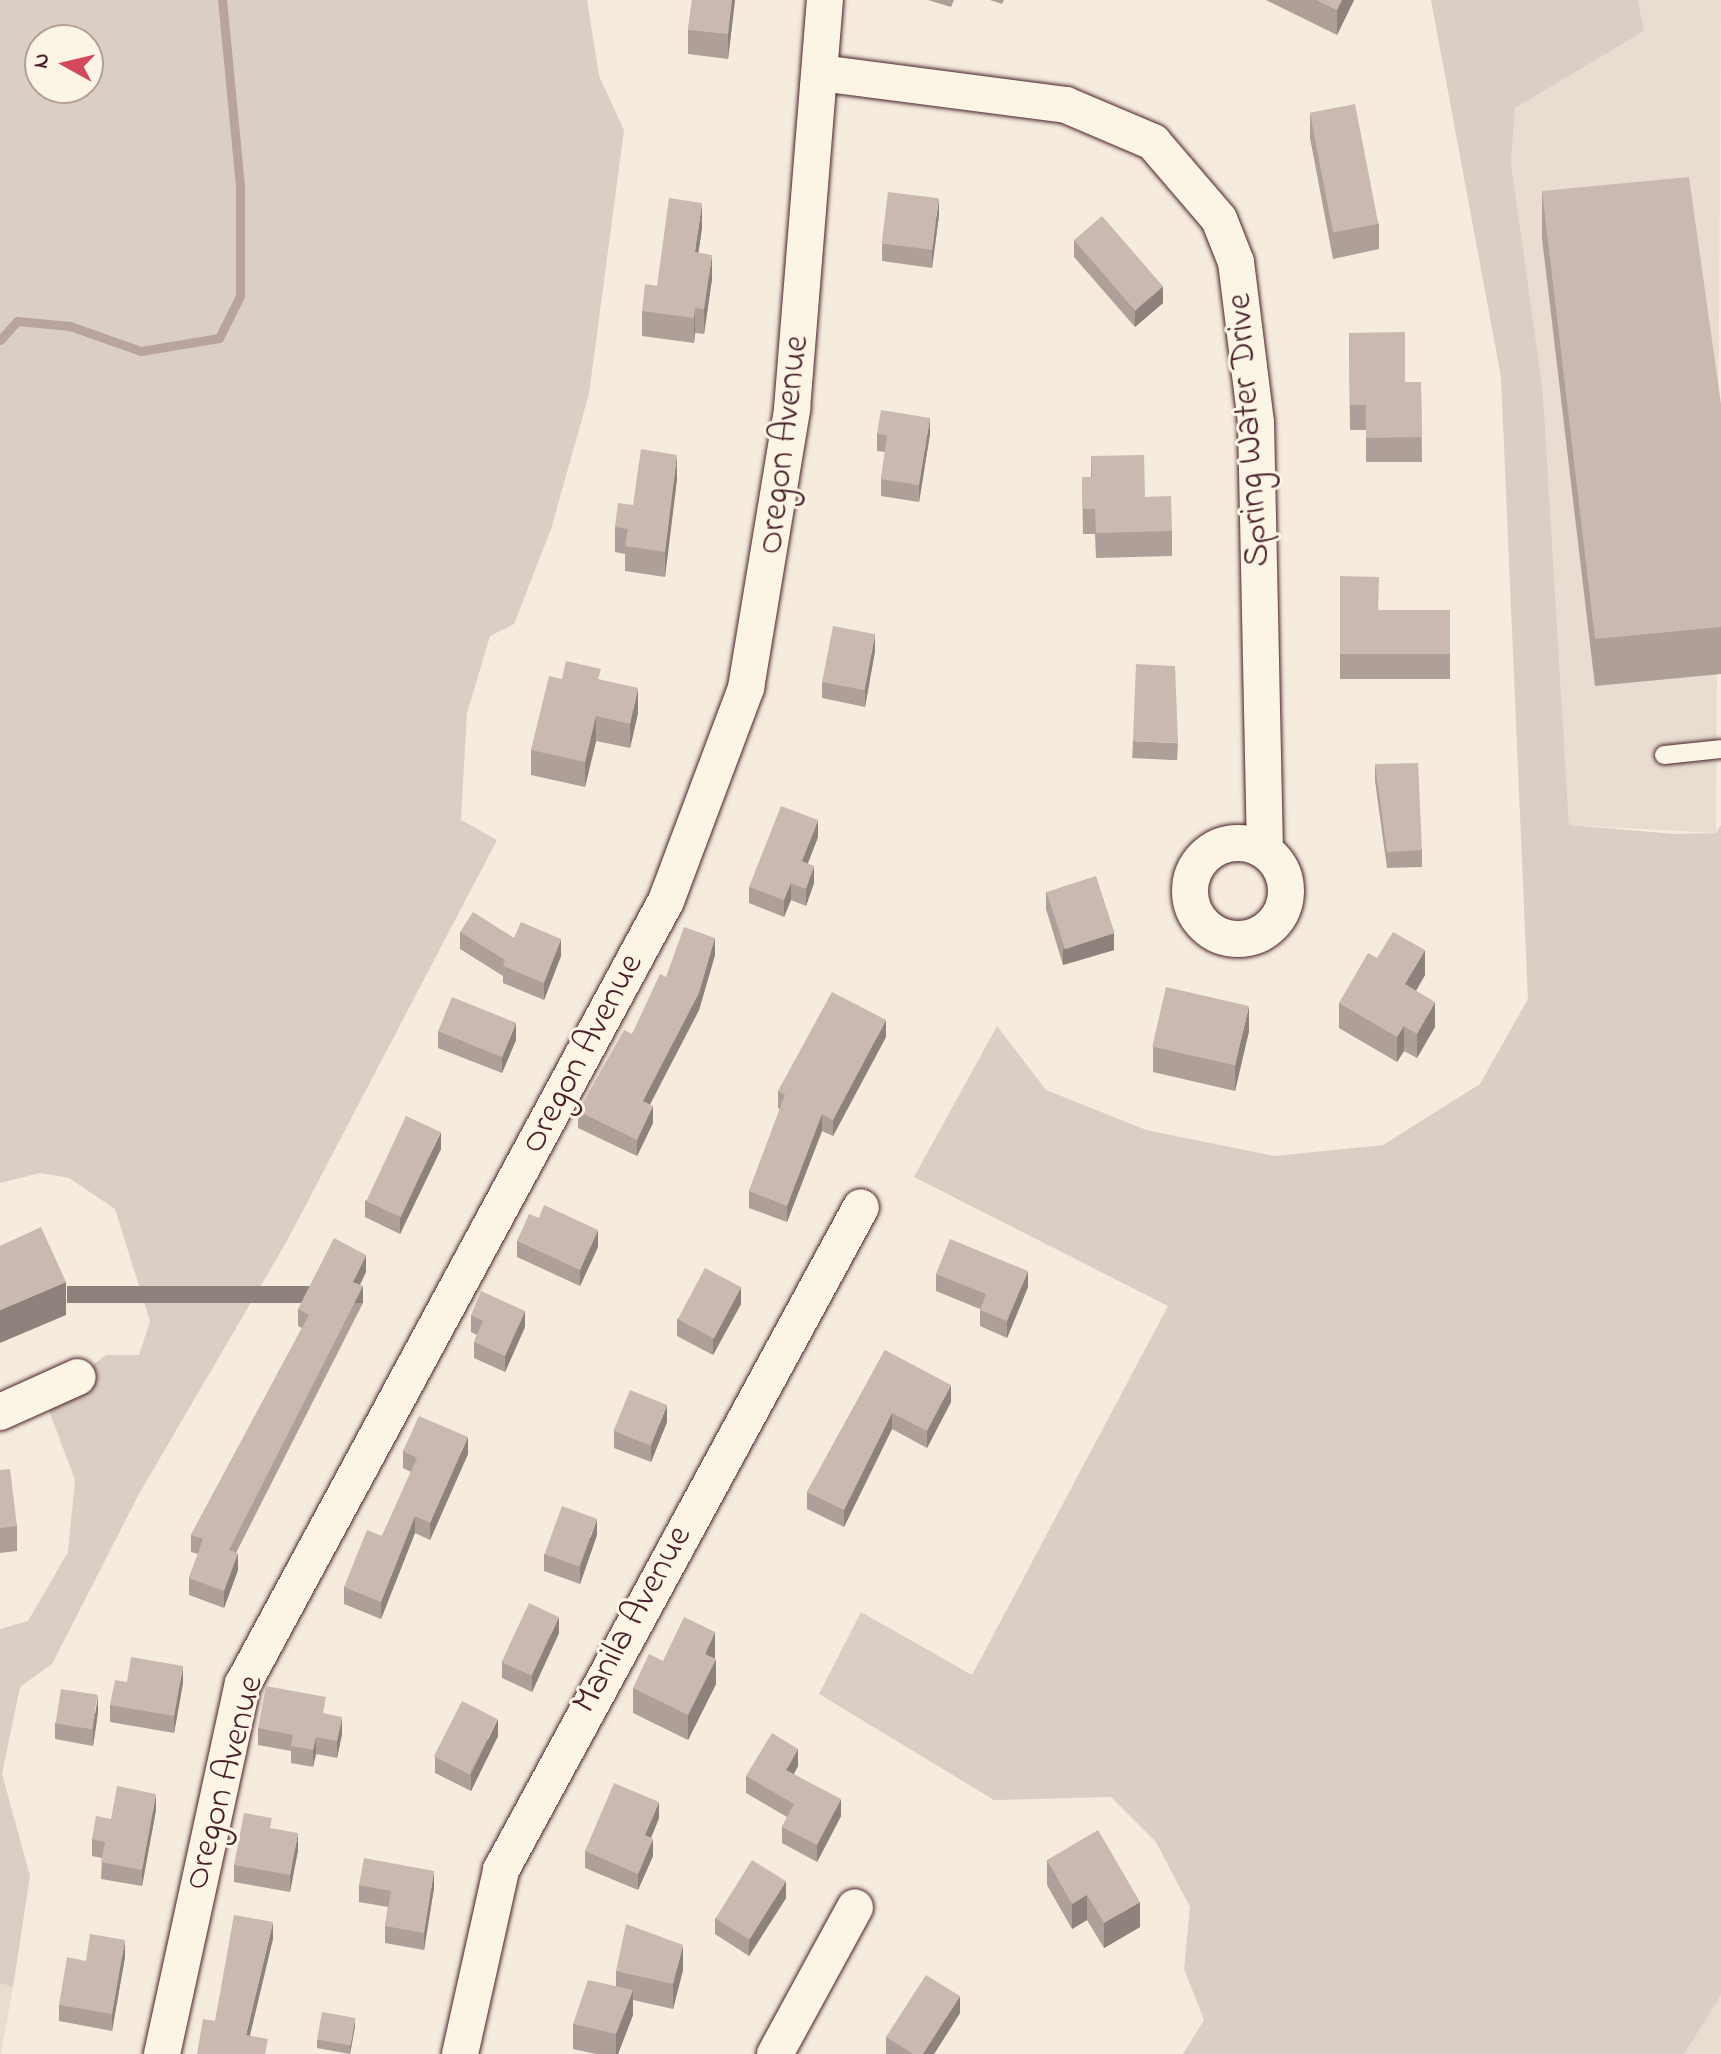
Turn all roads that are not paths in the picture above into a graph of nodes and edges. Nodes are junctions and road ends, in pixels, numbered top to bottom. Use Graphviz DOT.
graph roads {
  1 [pos="825,0"];
  2 [pos="820,73"];
  3 [pos="1721,749"];
  4 [pos="1664,755"];
  5 [pos="1265,847"];
  6 [pos="861,1207"];
  7 [pos="78,1377"];
  8 [pos="0,1412"];
  9 [pos="855,1907"];
  10 [pos="162,2054"];
  11 [pos="460,2054"];
  12 [pos="775,2054"];
  1 -- 2 [label="street, Oregon Avenue"];
  2 -- 5 [label="street, Spring Water Drive"];
  2 -- 10 [label="street, Oregon Avenue"];
  3 -- 4 [label="lane"];
  6 -- 11 [label="street, Manila Avenue"];
  7 -- 8 [label="street"];
  9 -- 12 [label="street"];
}
